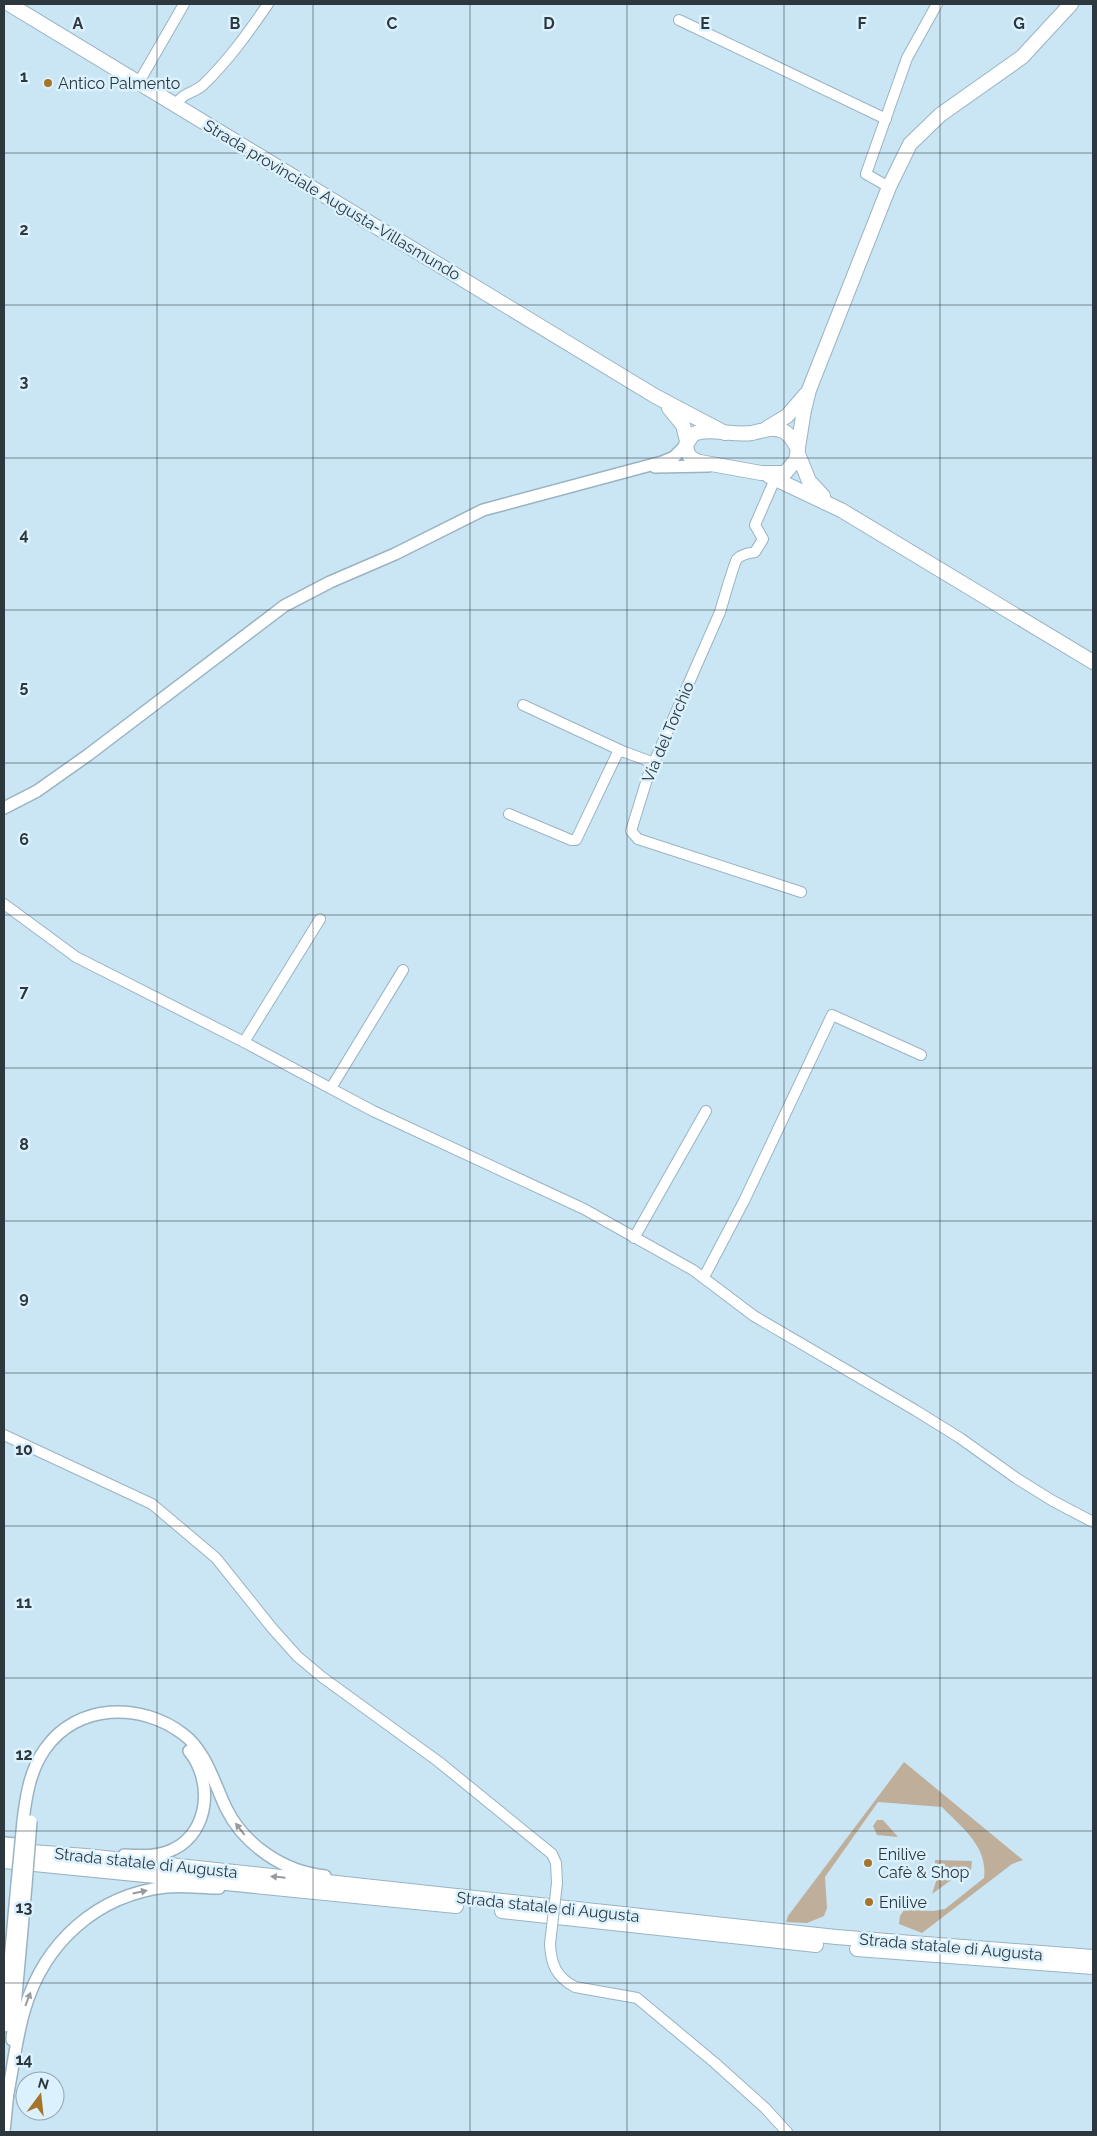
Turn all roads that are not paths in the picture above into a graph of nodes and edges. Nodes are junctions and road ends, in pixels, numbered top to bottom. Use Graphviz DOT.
graph roads {
  1 [pos="10,4"];
  2 [pos="184,4"];
  3 [pos="268,4"];
  4 [pos="937,4"];
  5 [pos="1071,4"];
  6 [pos="679,20"];
  7 [pos="139,82"];
  8 [pos="175,104"];
  9 [pos="886,120"];
  10 [pos="889,187"];
  11 [pos="810,390"];
  12 [pos="655,396"];
  13 [pos="768,428"];
  14 [pos="725,433"];
  15 [pos="687,443"];
  16 [pos="798,451"];
  17 [pos="715,465"];
  18 [pos="641,467"];
  19 [pos="761,473"];
  20 [pos="775,479"];
  21 [pos="841,510"];
  22 [pos="1093,662"];
  23 [pos="523,706"];
  24 [pos="622,751"];
  25 [pos="654,763"];
  26 [pos="4,808"];
  27 [pos="509,814"];
  28 [pos="801,892"];
  29 [pos="4,904"];
  30 [pos="320,919"];
  31 [pos="403,970"];
  32 [pos="244,1042"];
  33 [pos="921,1055"];
  34 [pos="330,1088"];
  35 [pos="706,1110"];
  36 [pos="634,1238"];
  37 [pos="704,1277"];
  38 [pos="4,1434"];
  39 [pos="1093,1522"];
  40 [pos="27,1821"];
  41 [pos="4,1843"];
  42 [pos="4,1850"];
  43 [pos="4,1860"];
  44 [pos="21,1884"];
  45 [pos="500,1902"];
  46 [pos="438,1904"];
  47 [pos="1093,1957"];
  48 [pos="1093,1967"];
  49 [pos="4,2026"];
  50 [pos="7,2098"];
  51 [pos="4,2132"];
  52 [pos="787,2132"];
  1 -- 7 [label="main road, Strada provinciale Augusta-Villasmundo"];
  2 -- 7 [label="street"];
  3 -- 8 [label="street"];
  4 -- 9 [label="street"];
  5 -- 10 [label="main road"];
  6 -- 9 [label="street"];
  7 -- 8 [label="main road, Strada provinciale Augusta-Villasmundo"];
  8 -- 12 [label="main road, Strada provinciale Augusta-Villasmundo"];
  9 -- 10 [label="street"];
  10 -- 11 [label="main road"];
  11 -- 13 [label="main road"];
  11 -- 16 [label="main road"];
  12 -- 14 [label="main road"];
  12 -- 15 [label="main road"];
  13 -- 14 [label="main road"];
  13 -- 16 [label="main road"];
  14 -- 15 [label="main road"];
  15 -- 17 [label="main road"];
  15 -- 18 [label="street"];
  16 -- 19 [label="main road"];
  16 -- 21 [label="main road"];
  17 -- 18 [label="street"];
  17 -- 19 [label="main road"];
  18 -- 26 [label="street"];
  19 -- 20 [label="main road"];
  20 -- 21 [label="main road"];
  20 -- 25 [label="street, Via del Torchio"];
  21 -- 22 [label="main road"];
  23 -- 24 [label="street"];
  24 -- 25 [label="street"];
  24 -- 27 [label="street"];
  25 -- 28 [label="street, Via del Torchio"];
  29 -- 32 [label="street"];
  30 -- 32 [label="street"];
  31 -- 34 [label="street"];
  32 -- 34 [label="street"];
  33 -- 37 [label="street"];
  34 -- 36 [label="street"];
  35 -- 36 [label="street"];
  36 -- 37 [label="street"];
  37 -- 39 [label="street"];
  38 -- 52 [label="street, bridge"];
  40 -- 41 [label="street"];
  40 -- 44 [label="street, bridge"];
  45 -- 40 [label="street, one-way"];
  45 -- 42 [label="main road, Strada statale di Augusta, one-way"];
  43 -- 46 [label="main road, Strada statale di Augusta"];
  44 -- 49 [label="street"];
  44 -- 50 [label="street"];
  45 -- 47 [label="main road, Strada statale di Augusta"];
  46 -- 48 [label="main road, Strada statale di Augusta"];
  50 -- 46 [label="street, one-way"];
  50 -- 51 [label="street"];
}
